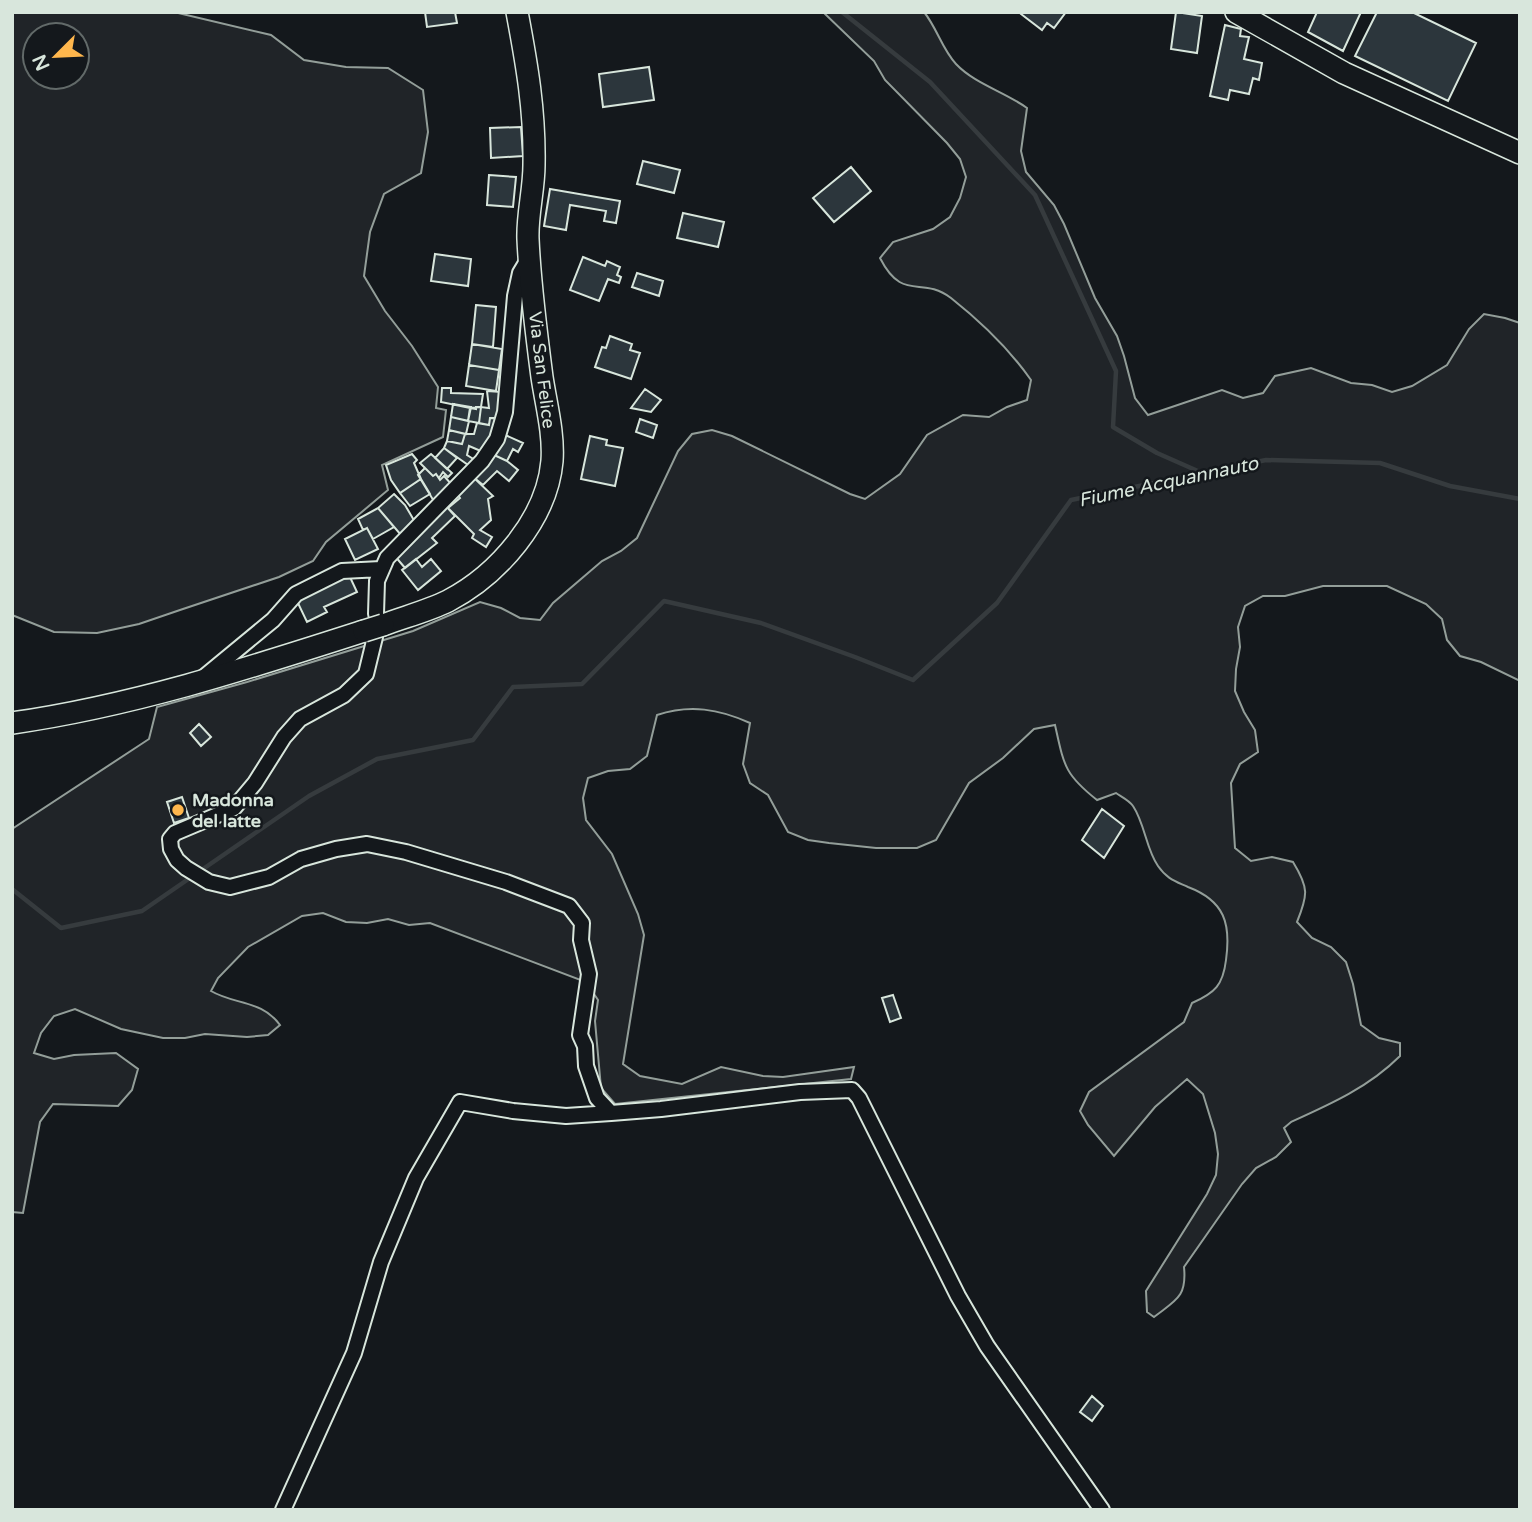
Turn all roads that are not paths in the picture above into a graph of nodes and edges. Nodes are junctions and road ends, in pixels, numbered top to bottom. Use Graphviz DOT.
graph roads {
  1 [pos="517,12"];
  2 [pos="1236,12"];
  3 [pos="1520,153"];
  4 [pos="529,257"];
  5 [pos="381,569"];
  6 [pos="375,627"];
  7 [pos="198,681"];
  8 [pos="12,723"];
  9 [pos="611,1113"];
  10 [pos="283,1510"];
  11 [pos="1102,1510"];
  1 -- 4 [label="street, Via San Felice"];
  2 -- 3 [label="street"];
  4 -- 5 [label="street"];
  4 -- 6 [label="street, Via San Felice"];
  5 -- 6 [label="street"];
  5 -- 7 [label="street"];
  6 -- 7 [label="street, Via San Felice"];
  6 -- 9 [label="street"];
  7 -- 8 [label="street, Via San Felice"];
  9 -- 10 [label="street"];
  9 -- 11 [label="street"];
}
